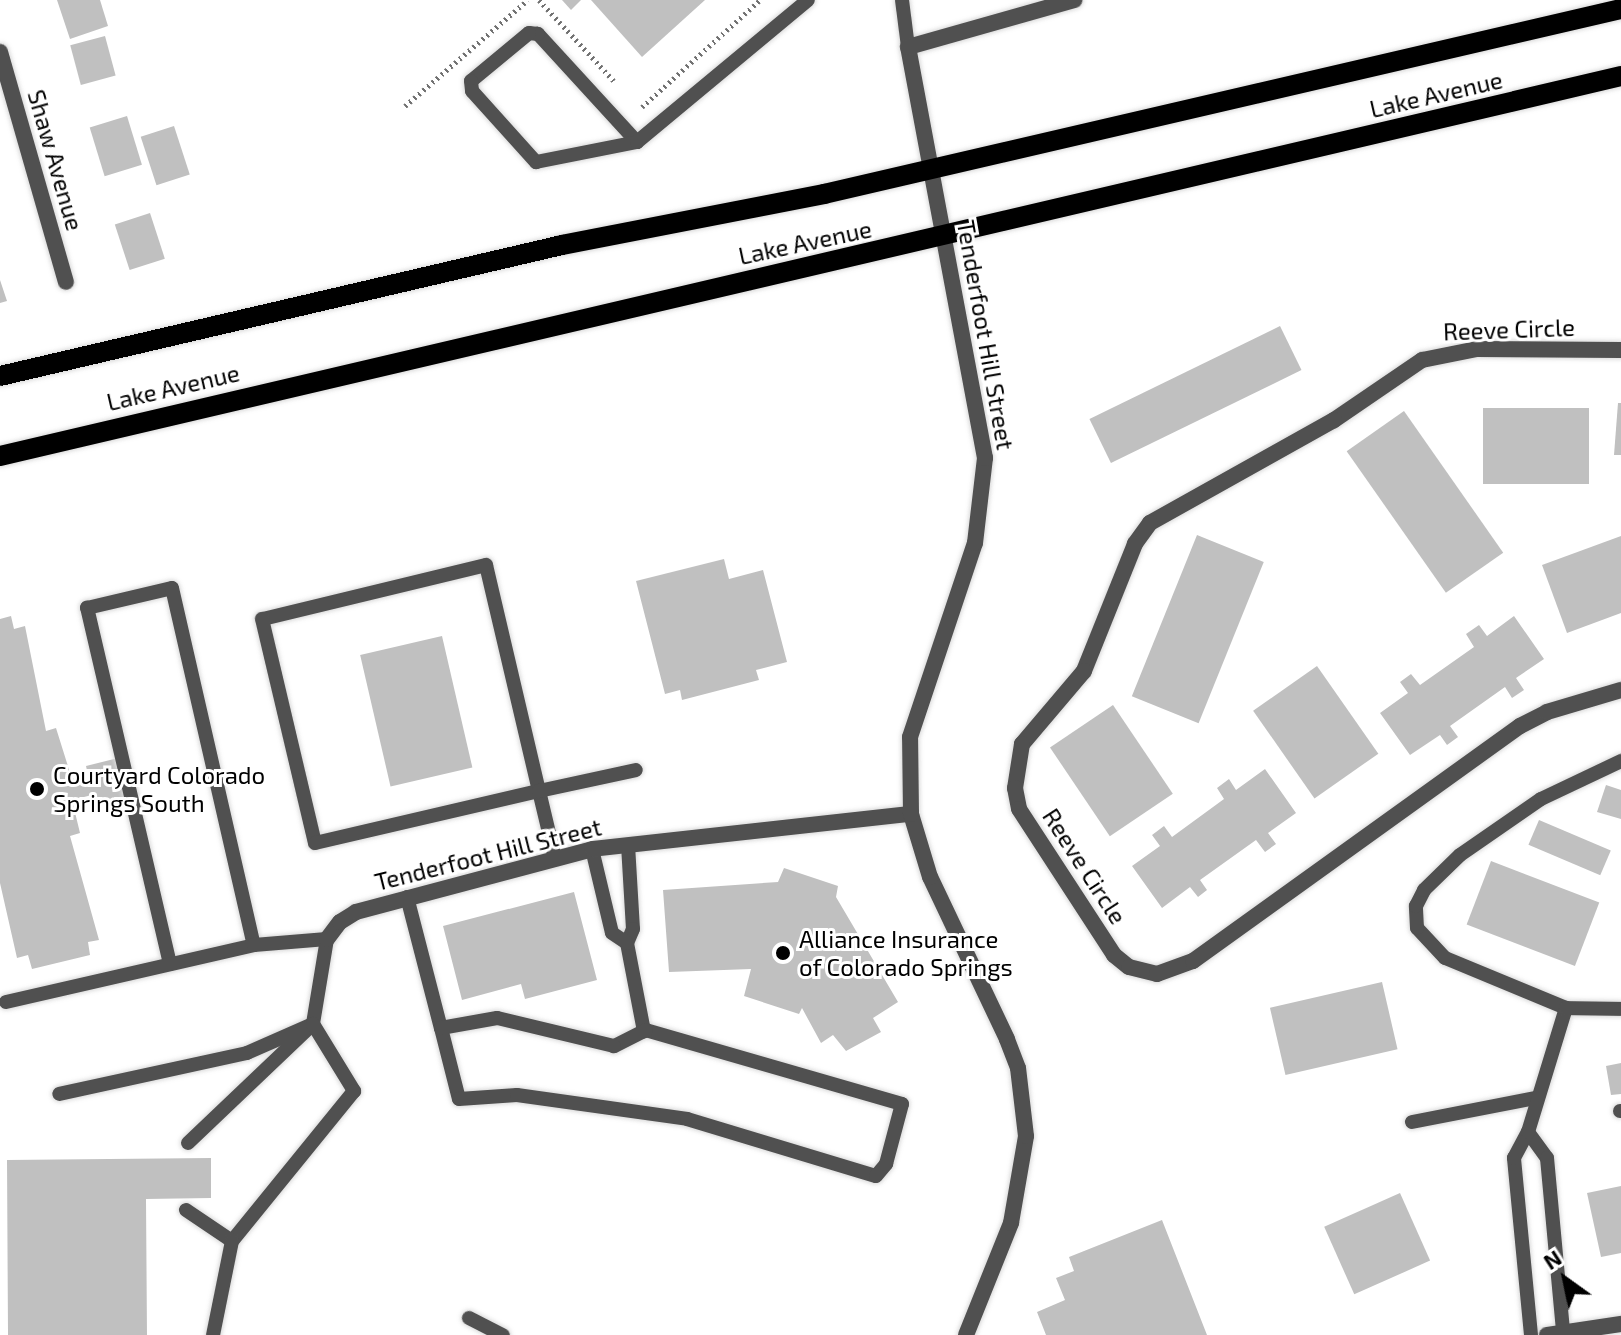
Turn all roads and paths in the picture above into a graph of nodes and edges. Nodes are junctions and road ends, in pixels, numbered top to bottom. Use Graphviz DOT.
graph roads {
  1 [pos="528,0"];
  2 [pos="539,0"];
  3 [pos="760,0"];
  4 [pos="808,0"];
  5 [pos="902,0"];
  6 [pos="1074,0"];
  7 [pos="1621,9"];
  8 [pos="908,47"];
  9 [pos="0,52"];
  10 [pos="1621,76"];
  11 [pos="620,88"];
  12 [pos="6,97"];
  13 [pos="629,99"];
  14 [pos="405,106"];
  15 [pos="637,142"];
  16 [pos="930,168"];
  17 [pos="947,238"];
  18 [pos="66,282"];
  19 [pos="1621,350"];
  20 [pos="0,376"];
  21 [pos="0,456"];
  22 [pos="1621,690"];
  23 [pos="1621,761"];
  24 [pos="636,770"];
  25 [pos="539,791"];
  26 [pos="911,814"];
  27 [pos="628,845"];
  28 [pos="592,849"];
  29 [pos="555,858"];
  30 [pos="407,897"];
  31 [pos="327,939"];
  32 [pos="627,943"];
  33 [pos="254,945"];
  34 [pos="170,964"];
  35 [pos="6,1002"];
  36 [pos="1566,1008"];
  37 [pos="1621,1009"];
  38 [pos="313,1024"];
  39 [pos="441,1028"];
  40 [pos="644,1031"];
  41 [pos="59,1094"];
  42 [pos="1535,1098"];
  43 [pos="1412,1122"];
  44 [pos="1528,1132"];
  45 [pos="188,1143"];
  46 [pos="186,1210"];
  47 [pos="232,1241"];
  48 [pos="469,1318"];
  49 [pos="1611,1328"];
  50 [pos="1555,1334"];
  51 [pos="213,1335"];
  52 [pos="503,1335"];
  53 [pos="966,1335"];
  54 [pos="1531,1335"];
  1 -- 14 [label="path"];
  2 -- 11 [label="path"];
  3 -- 13 [label="path"];
  4 -- 15 [label="lane"];
  5 -- 8 [label="lane"];
  6 -- 8 [label="street"];
  7 -- 16 [label="main road, Lake Avenue"];
  8 -- 16 [label="street, Tenderfoot Hill Street"];
  9 -- 12 [label="street, Shaw Avenue"];
  10 -- 17 [label="main road, Lake Avenue"];
  12 -- 18 [label="street, Shaw Avenue"];
  15 -- 15 [label="lane"];
  16 -- 17 [label="street, Tenderfoot Hill Street"];
  16 -- 20 [label="main road, Lake Avenue"];
  17 -- 21 [label="main road, Lake Avenue"];
  17 -- 26 [label="street, Tenderfoot Hill Street"];
  19 -- 22 [label="street, Reeve Circle"];
  23 -- 36 [label="lane"];
  24 -- 25 [label="lane"];
  25 -- 25 [label="lane"];
  25 -- 29 [label="lane"];
  26 -- 27 [label="street, Tenderfoot Hill Street"];
  26 -- 53 [label="street, Tenderfoot Hill Street"];
  27 -- 28 [label="street, Tenderfoot Hill Street"];
  27 -- 32 [label="lane"];
  28 -- 29 [label="street, Tenderfoot Hill Street"];
  28 -- 32 [label="lane"];
  29 -- 30 [label="street, Tenderfoot Hill Street"];
  30 -- 31 [label="street, Tenderfoot Hill Street"];
  30 -- 39 [label="lane"];
  31 -- 33 [label="lane"];
  31 -- 38 [label="lane"];
  32 -- 40 [label="lane"];
  33 -- 34 [label="lane"];
  33 -- 34 [label="lane"];
  34 -- 35 [label="lane"];
  36 -- 37 [label="lane"];
  36 -- 42 [label="lane"];
  38 -- 41 [label="lane"];
  38 -- 45 [label="lane"];
  38 -- 47 [label="lane"];
  39 -- 40 [label="lane"];
  39 -- 40 [label="lane"];
  42 -- 43 [label="lane"];
  42 -- 44 [label="lane"];
  44 -- 50 [label="lane"];
  44 -- 54 [label="lane"];
  46 -- 47 [label="lane"];
  47 -- 51 [label="lane"];
  48 -- 52 [label="lane"];
  49 -- 50 [label="street"];
}
